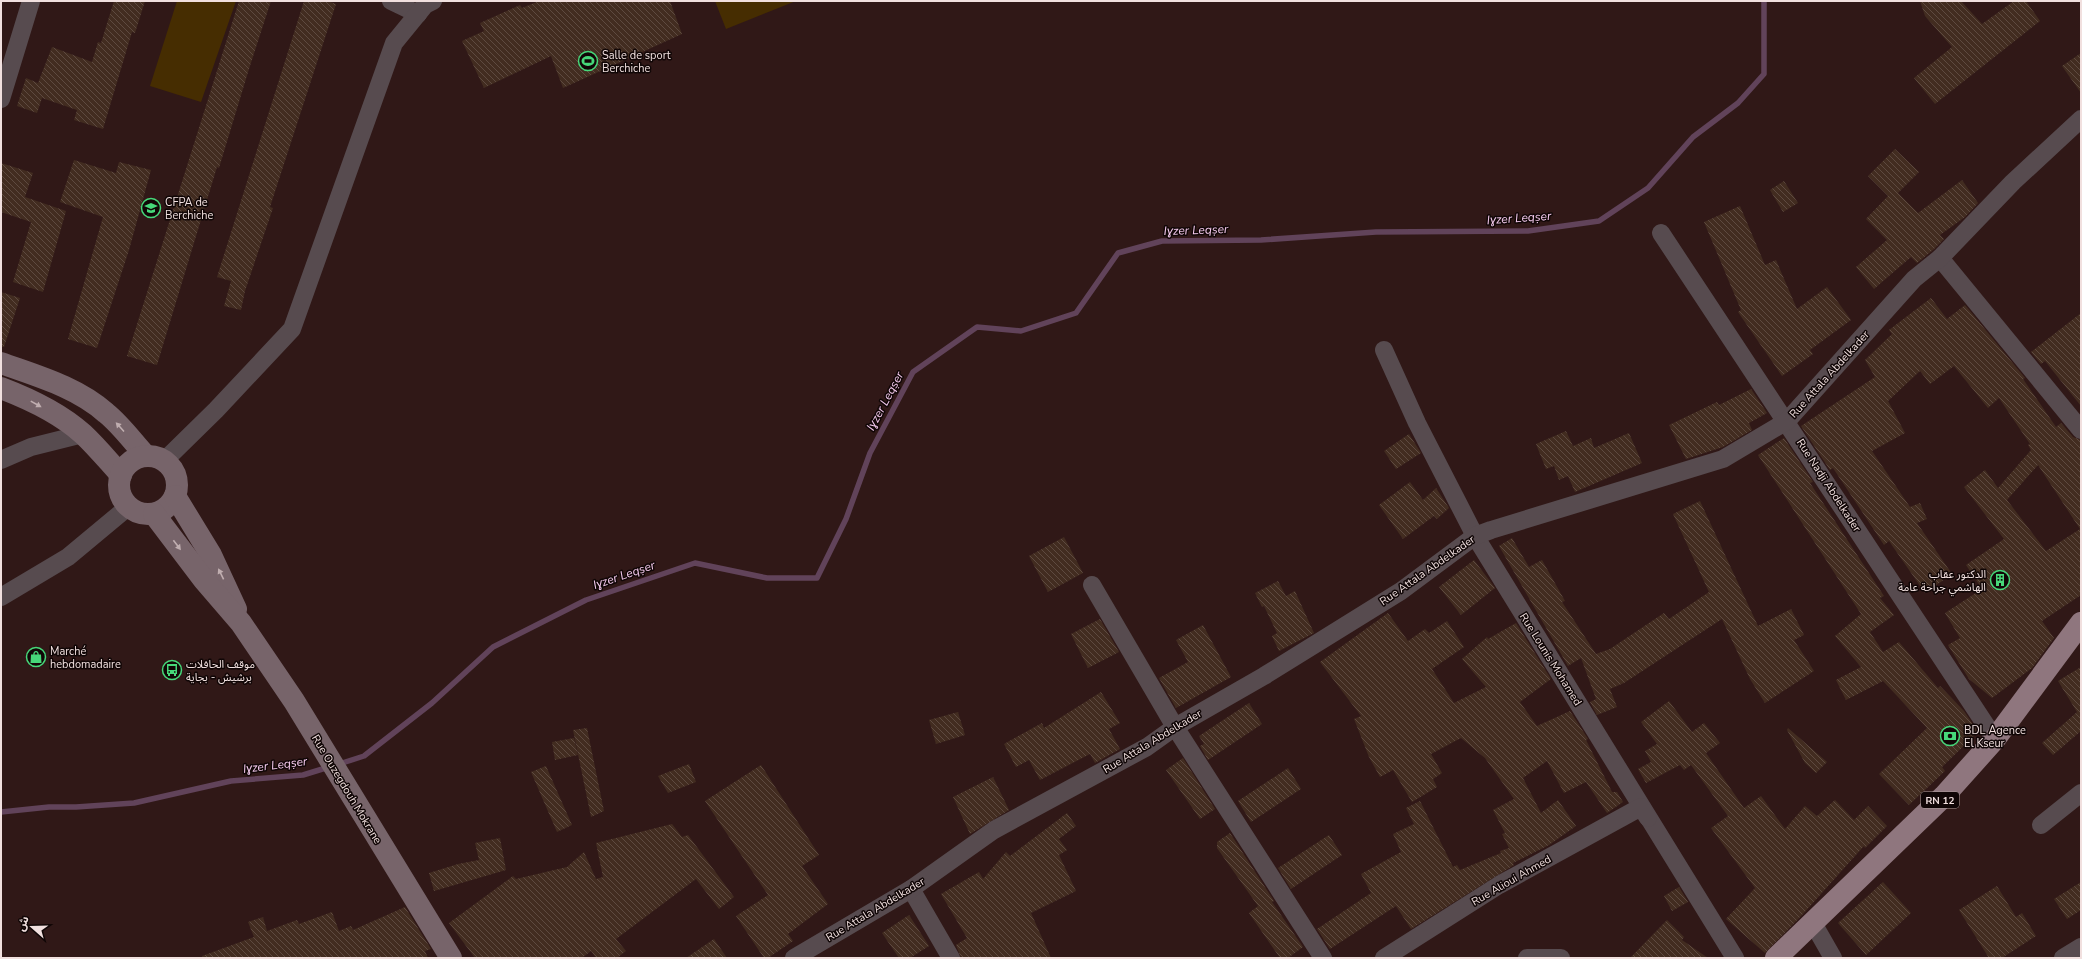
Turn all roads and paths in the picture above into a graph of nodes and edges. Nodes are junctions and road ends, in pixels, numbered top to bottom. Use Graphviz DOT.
graph roads {
  1 [pos="31,1"];
  2 [pos="391,1"];
  3 [pos="434,1"];
  4 [pos="418,14"];
  5 [pos="1,99"];
  6 [pos="2081,120"];
  7 [pos="1661,233"];
  8 [pos="1940,258"];
  9 [pos="1384,350"];
  10 [pos="1,363"];
  11 [pos="1,388"];
  12 [pos="1787,421"];
  13 [pos="2081,430"];
  14 [pos="83,434"];
  15 [pos="155,459"];
  16 [pos="1,460"];
  17 [pos="121,475"];
  18 [pos="175,496"];
  19 [pos="128,507"];
  20 [pos="154,514"];
  21 [pos="1475,536"];
  22 [pos="1092,585"];
  23 [pos="1,598"];
  24 [pos="241,623"];
  25 [pos="2081,623"];
  26 [pos="1175,727"];
  27 [pos="1995,739"];
  28 [pos="2081,793"];
  29 [pos="2041,825"];
  30 [pos="911,889"];
  31 [pos="1812,923"];
  32 [pos="2081,947"];
  33 [pos="451,958"];
  34 [pos="794,958"];
  35 [pos="952,958"];
  36 [pos="1324,958"];
  37 [pos="1384,958"];
  38 [pos="1527,958"];
  39 [pos="1560,958"];
  40 [pos="1735,958"];
  41 [pos="1776,958"];
  42 [pos="1834,958"];
  43 [pos="2063,958"];
  1 -- 5 [label="street"];
  2 -- 4 [label="street"];
  3 -- 4 [label="street"];
  4 -- 15 [label="street"];
  6 -- 8 [label="street, Rue Attala Abdelkader"];
  7 -- 12 [label="street, Rue Nadji Abdelkader"];
  8 -- 12 [label="street, Rue Attala Abdelkader"];
  8 -- 13 [label="street"];
  9 -- 21 [label="street, Rue Lounis Mohamed"];
  15 -- 10 [label="main road, one-way"];
  11 -- 14 [label="main road, one-way"];
  12 -- 21 [label="street, Rue Attala Abdelkader"];
  12 -- 27 [label="street, Rue Nadji Abdelkader"];
  14 -- 16 [label="street"];
  14 -- 17 [label="main road"];
  15 -- 17 [label="main road"];
  15 -- 18 [label="main road"];
  17 -- 19 [label="main road"];
  18 -- 20 [label="main road"];
  24 -- 18 [label="main road, Rue Ouzegdouh Mokrane, one-way"];
  19 -- 20 [label="main road"];
  19 -- 23 [label="street"];
  20 -- 24 [label="main road, Rue Ouzegdouh Mokrane, one-way"];
  21 -- 26 [label="street, Rue Attala Abdelkader"];
  21 -- 40 [label="street, Rue Lounis Mohamed"];
  22 -- 26 [label="street"];
  24 -- 33 [label="main road, Rue Ouzegdouh Mokrane"];
  25 -- 27 [label="main road, RN 12"];
  26 -- 30 [label="street, Rue Attala Abdelkader"];
  26 -- 36 [label="street"];
  27 -- 31 [label="main road, RN 12"];
  28 -- 29 [label="street"];
  30 -- 34 [label="street, Rue Attala Abdelkader"];
  30 -- 35 [label="street"];
  31 -- 41 [label="main road, RN 12"];
  31 -- 42 [label="street"];
  32 -- 43 [label="street"];
  37 -- 40 [label="street, Rue Alioui Ahmed"];
  38 -- 39 [label="street"];
}
